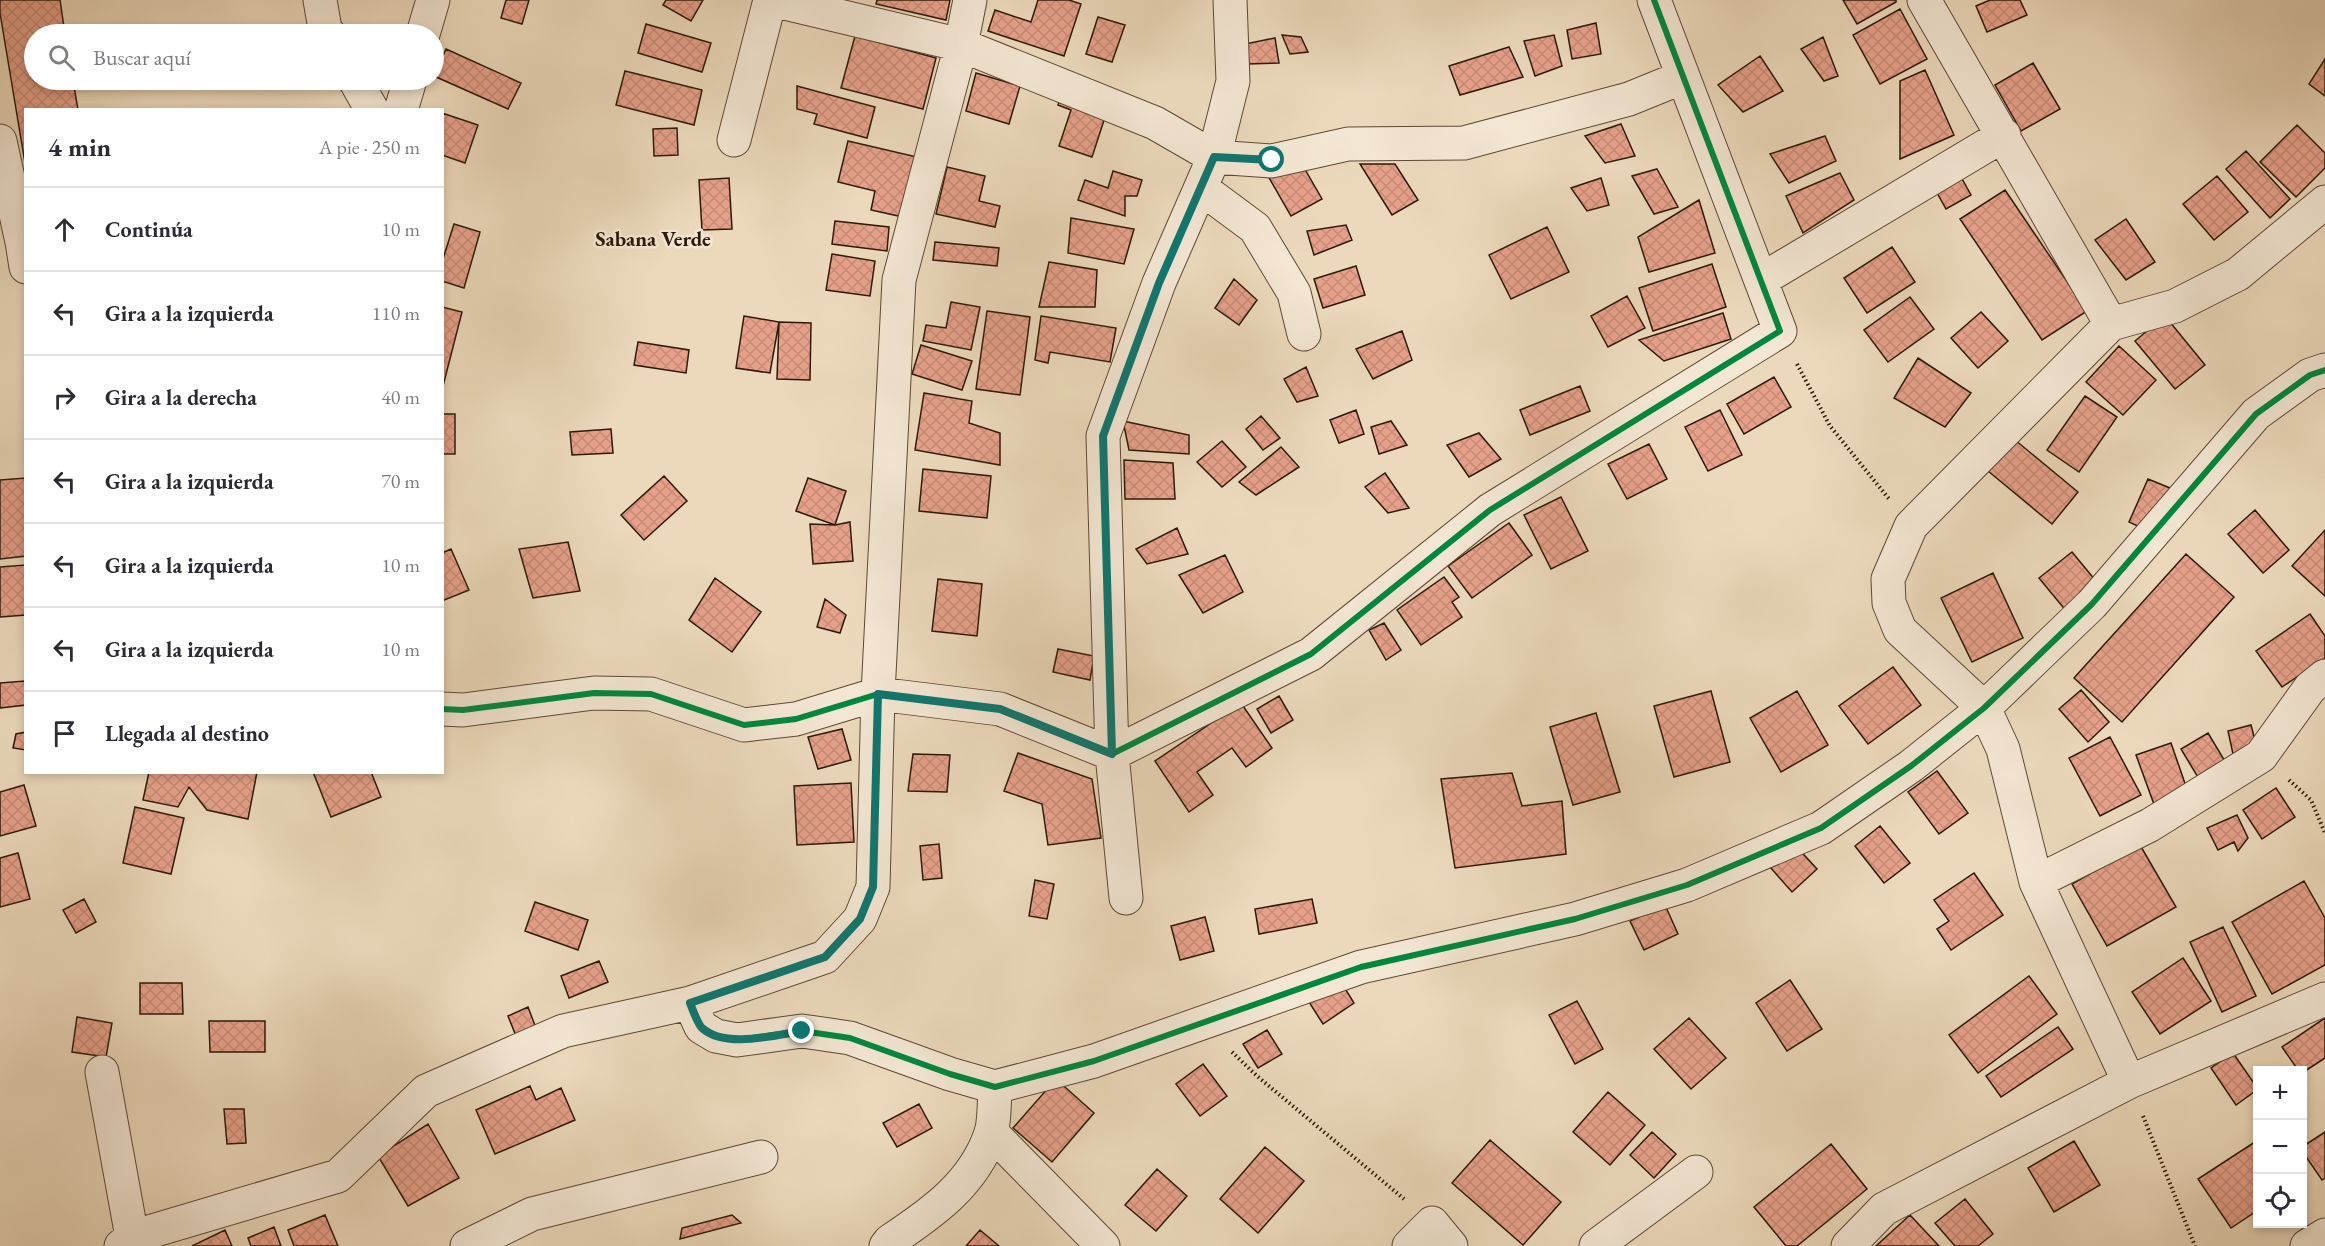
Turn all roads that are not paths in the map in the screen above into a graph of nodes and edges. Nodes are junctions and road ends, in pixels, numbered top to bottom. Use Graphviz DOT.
graph roads {
  1 [pos="320,0"];
  2 [pos="433,0"];
  3 [pos="771,0"];
  4 [pos="969,0"];
  5 [pos="1230,0"];
  6 [pos="1654,0"];
  7 [pos="1924,0"];
  8 [pos="324,24"];
  9 [pos="426,24"];
  10 [pos="961,45"];
  11 [pos="1683,77"];
  12 [pos="361,90"];
  13 [pos="407,90"];
  14 [pos="371,108"];
  15 [pos="402,108"];
  16 [pos="2004,135"];
  17 [pos="0,141"];
  18 [pos="734,141"];
  19 [pos="1214,157"];
  20 [pos="1201,188"];
  21 [pos="2325,202"];
  22 [pos="16,252"];
  23 [pos="1761,280"];
  24 [pos="2111,324"];
  25 [pos="1304,334"];
  26 [pos="2320,380"];
  27 [pos="2325,676"];
  28 [pos="878,694"];
  29 [pos="1984,708"];
  30 [pos="444,709"];
  31 [pos="1112,754"];
  32 [pos="2036,882"];
  33 [pos="1126,898"];
  34 [pos="2325,999"];
  35 [pos="690,1003"];
  36 [pos="102,1072"];
  37 [pos="2129,1082"];
  38 [pos="995,1087"];
  39 [pos="991,1132"];
  40 [pos="761,1157"];
  41 [pos="1696,1172"];
  42 [pos="1442,1234"];
  43 [pos="2325,1235"];
  44 [pos="130,1243"];
  45 [pos="467,1246"];
  46 [pos="886,1246"];
  47 [pos="1103,1246"];
  48 [pos="1409,1246"];
  49 [pos="1596,1246"];
  50 [pos="1848,1246"];
  51 [pos="2307,1246"];
  1 -- 8 [label="street"];
  2 -- 9 [label="street"];
  3 -- 10 [label="street"];
  3 -- 18 [label="street"];
  4 -- 10 [label="street"];
  5 -- 19 [label="street"];
  6 -- 11 [label="street"];
  7 -- 16 [label="street"];
  10 -- 19 [label="street"];
  10 -- 28 [label="street"];
  11 -- 19 [label="street"];
  11 -- 23 [label="street"];
  12 -- 14 [label="street"];
  13 -- 15 [label="street"];
  16 -- 23 [label="street"];
  16 -- 24 [label="street"];
  17 -- 22 [label="street"];
  19 -- 20 [label="street"];
  20 -- 25 [label="street"];
  20 -- 31 [label="street"];
  21 -- 24 [label="street"];
  23 -- 31 [label="street"];
  24 -- 29 [label="street"];
  26 -- 29 [label="street"];
  27 -- 32 [label="street"];
  28 -- 30 [label="street"];
  28 -- 31 [label="street"];
  28 -- 35 [label="street"];
  29 -- 32 [label="street"];
  29 -- 38 [label="street"];
  31 -- 33 [label="street"];
  32 -- 37 [label="street"];
  34 -- 37 [label="street"];
  35 -- 38 [label="street"];
  35 -- 44 [label="street"];
  36 -- 44 [label="street"];
  37 -- 50 [label="street"];
  38 -- 39 [label="street"];
  39 -- 46 [label="street"];
  39 -- 47 [label="street"];
  40 -- 45 [label="street"];
  41 -- 49 [label="street"];
  42 -- 48 [label="street"];
  43 -- 51 [label="street"];
}
